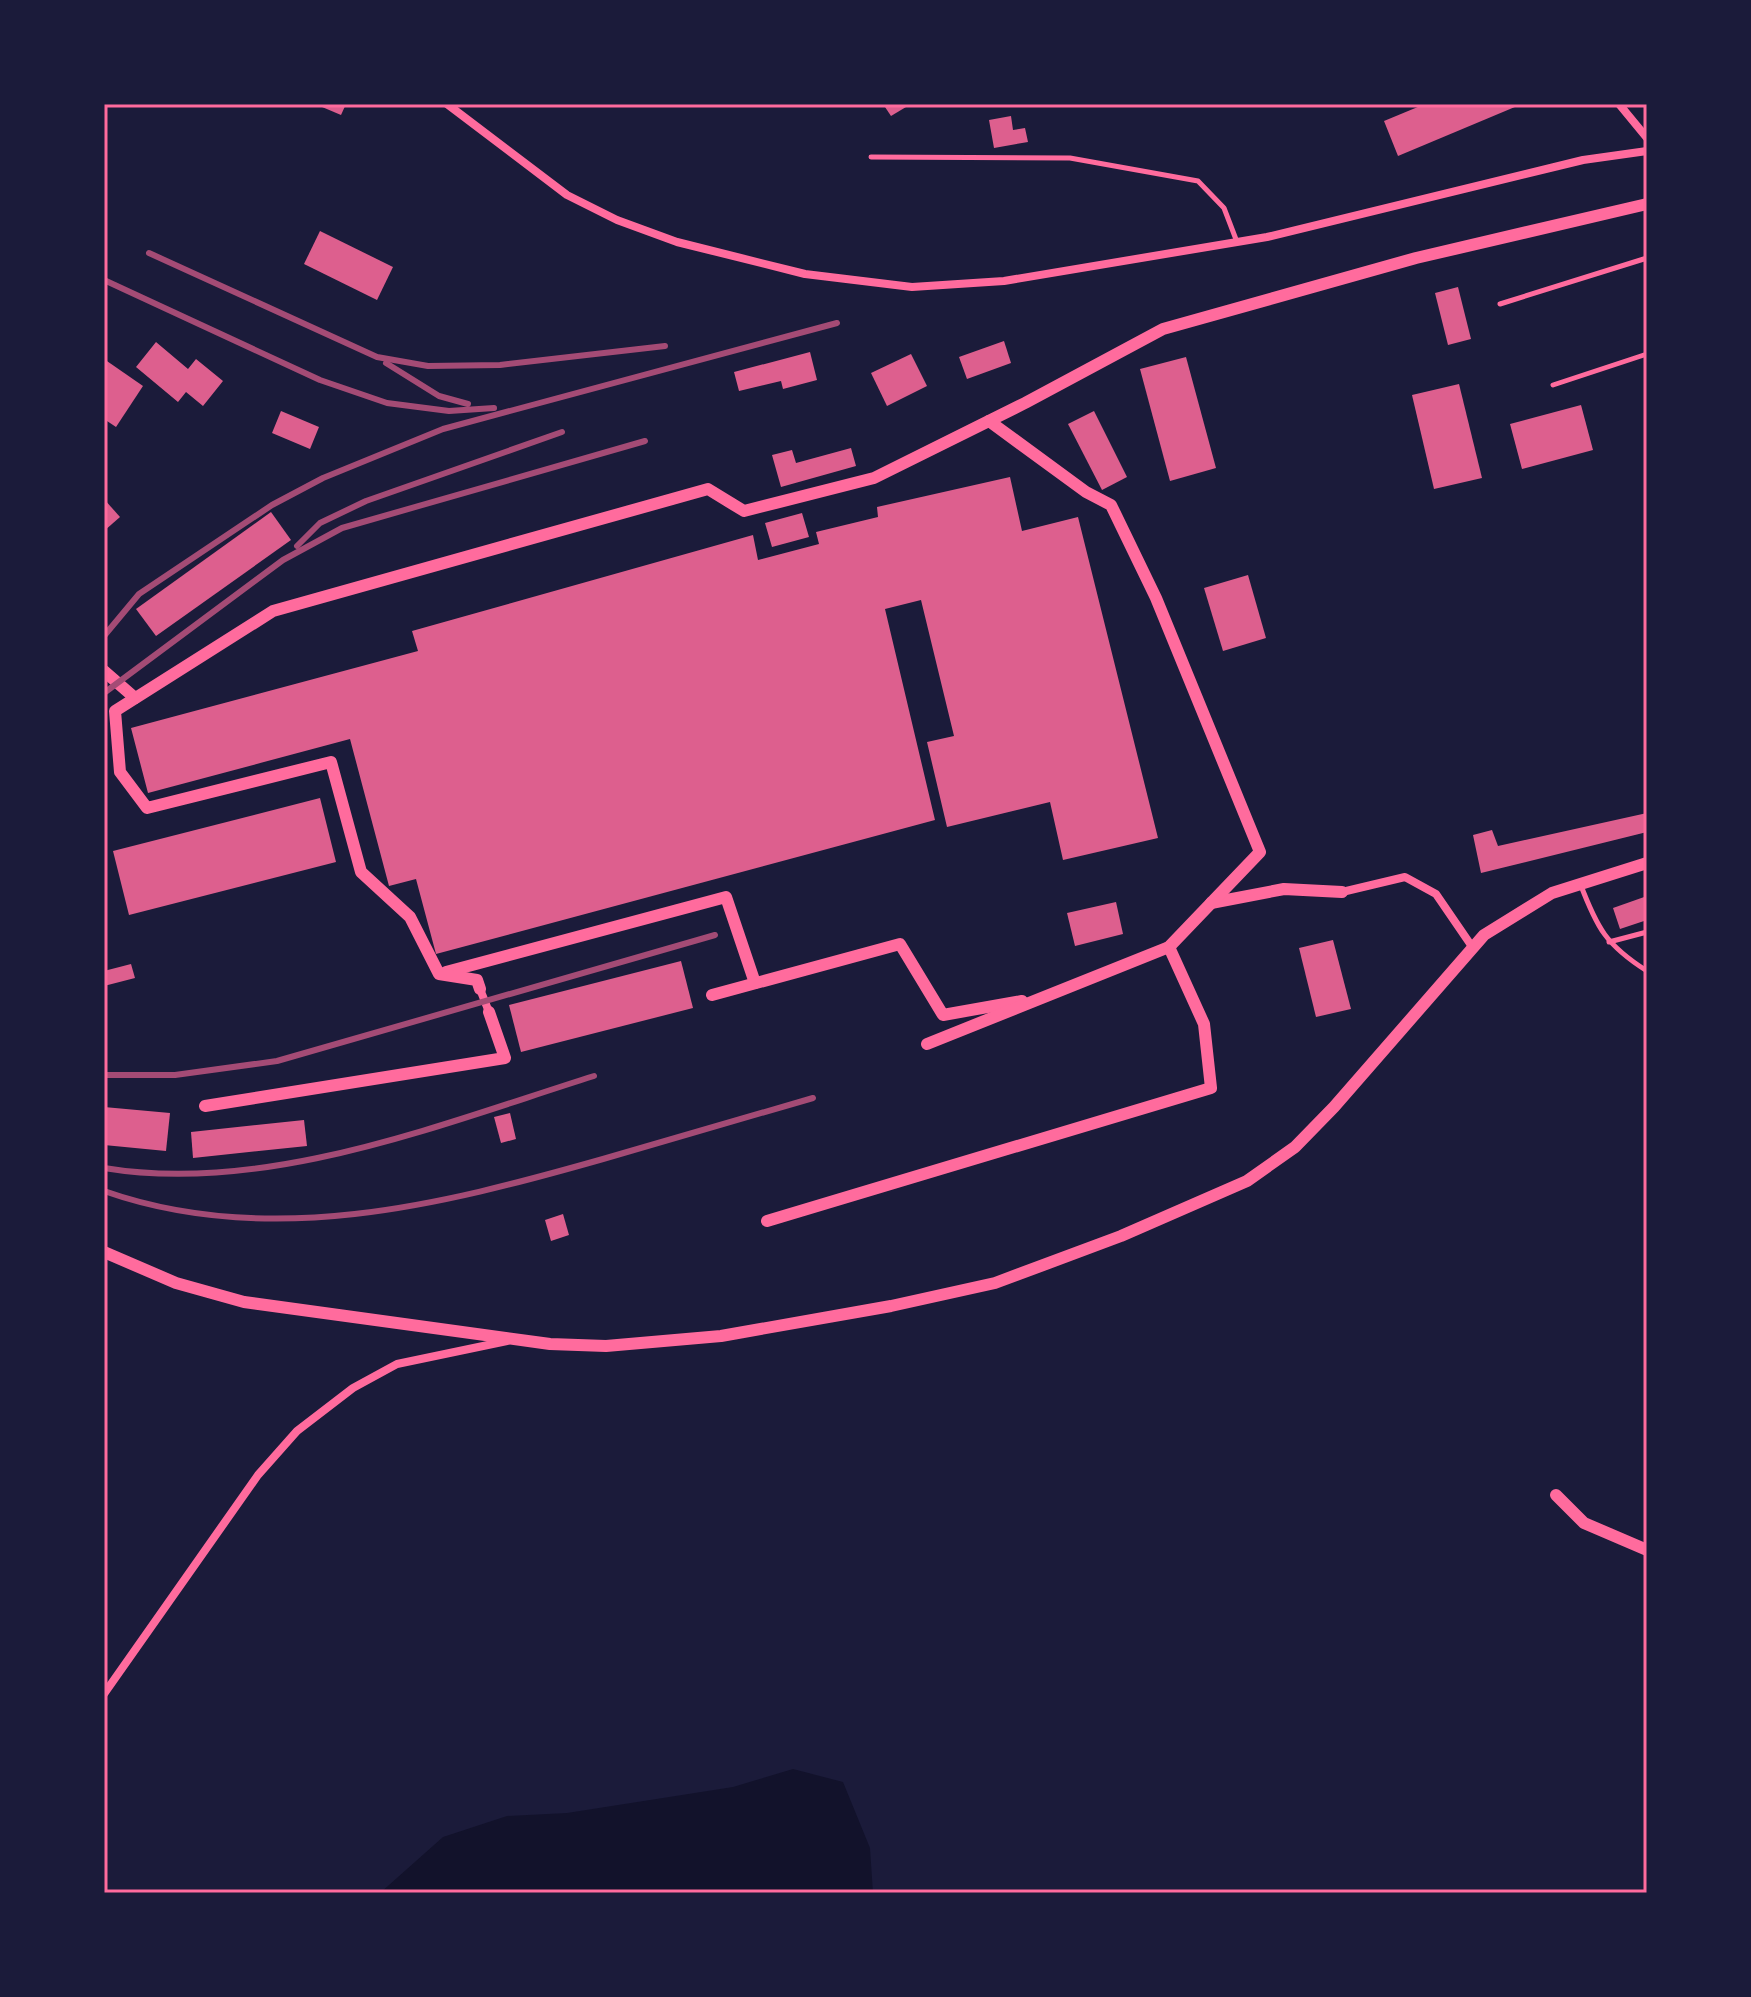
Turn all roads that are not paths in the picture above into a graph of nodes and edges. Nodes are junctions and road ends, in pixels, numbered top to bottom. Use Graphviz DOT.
graph roads {
  1 [pos="447,104"];
  2 [pos="1619,104"];
  3 [pos="1647,138"];
  4 [pos="1647,151"];
  5 [pos="871,157"];
  6 [pos="1647,204"];
  7 [pos="1237,242"];
  8 [pos="1647,258"];
  9 [pos="1500,304"];
  10 [pos="1647,354"];
  11 [pos="1553,385"];
  12 [pos="989,421"];
  13 [pos="106,673"];
  14 [pos="132,695"];
  15 [pos="1647,863"];
  16 [pos="1580,882"];
  17 [pos="1342,892"];
  18 [pos="1211,903"];
  19 [pos="1647,932"];
  20 [pos="1608,942"];
  21 [pos="1169,947"];
  22 [pos="1473,948"];
  23 [pos="1647,971"];
  24 [pos="439,974"];
  25 [pos="755,983"];
  26 [pos="480,989"];
  27 [pos="712,995"];
  28 [pos="1048,996"];
  29 [pos="489,1012"];
  30 [pos="927,1044"];
  31 [pos="205,1106"];
  32 [pos="767,1221"];
  33 [pos="104,1252"];
  34 [pos="515,1339"];
  35 [pos="1556,1495"];
  36 [pos="1647,1550"];
  37 [pos="104,1694"];
  1 -- 7 [label="street"];
  2 -- 3 [label="street"];
  4 -- 7 [label="street"];
  5 -- 7 [label="lane"];
  6 -- 12 [label="street"];
  8 -- 9 [label="lane"];
  10 -- 11 [label="lane"];
  12 -- 14 [label="street"];
  12 -- 18 [label="street"];
  13 -- 14 [label="street"];
  14 -- 24 [label="street"];
  15 -- 16 [label="street"];
  16 -- 20 [label="lane"];
  16 -- 22 [label="street"];
  17 -- 18 [label="street"];
  17 -- 22 [label="street"];
  18 -- 21 [label="street"];
  19 -- 20 [label="lane"];
  20 -- 23 [label="lane"];
  21 -- 28 [label="street"];
  21 -- 32 [label="street"];
  22 -- 34 [label="street"];
  24 -- 25 [label="street"];
  24 -- 26 [label="street"];
  25 -- 27 [label="street"];
  25 -- 28 [label="street"];
  26 -- 29 [label="street"];
  28 -- 30 [label="street"];
  29 -- 31 [label="street"];
  33 -- 34 [label="street"];
  34 -- 37 [label="street"];
  35 -- 36 [label="street"];
}
